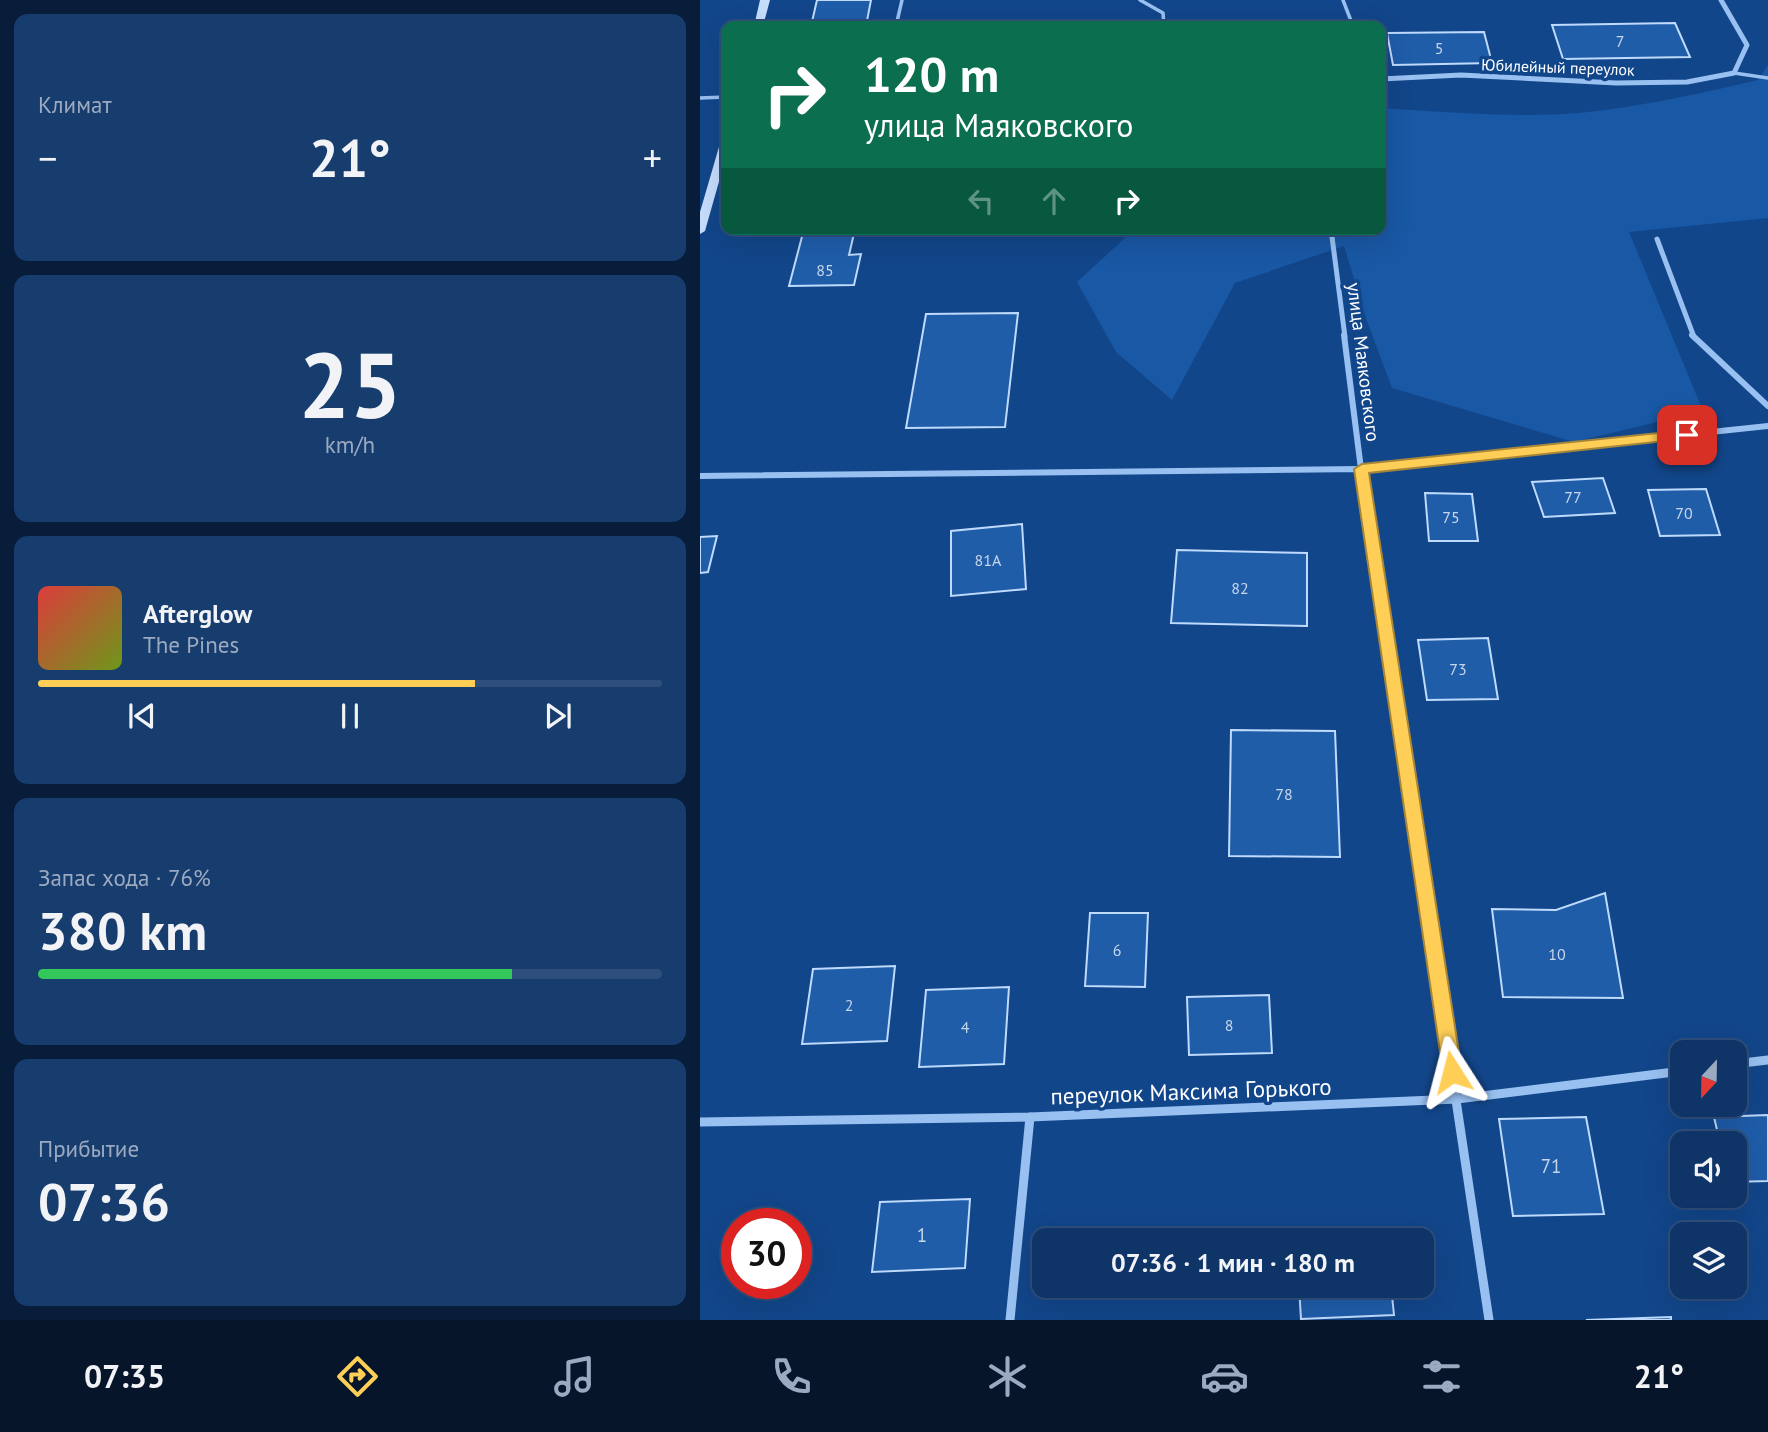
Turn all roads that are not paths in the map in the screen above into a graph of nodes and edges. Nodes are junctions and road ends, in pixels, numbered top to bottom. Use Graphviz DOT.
graph roads {
  1 [pos="765,0"];
  2 [pos="902,0"];
  3 [pos="1140,0"];
  4 [pos="1343,0"];
  5 [pos="1721,0"];
  6 [pos="759,21"];
  7 [pos="897,21"];
  8 [pos="1164,21"];
  9 [pos="1351,21"];
  10 [pos="1734,74"];
  11 [pos="1768,78"];
  12 [pos="1386,79"];
  13 [pos="721,97"];
  14 [pos="700,98"];
  15 [pos="721,158"];
  16 [pos="700,231"];
  17 [pos="1332,235"];
  18 [pos="1657,239"];
  19 [pos="1768,406"];
  20 [pos="1768,426"];
  21 [pos="1362,469"];
  22 [pos="700,477"];
  23 [pos="1768,1060"];
  24 [pos="1747,1062"];
  25 [pos="1670,1072"];
  26 [pos="1457,1099"];
  27 [pos="1030,1117"];
  28 [pos="700,1122"];
  29 [pos="1010,1320"];
  30 [pos="1489,1320"];
  1 -- 6 [label="street"];
  2 -- 7 [label="lane"];
  3 -- 8 [label="lane"];
  4 -- 9 [label="lane"];
  5 -- 10 [label="street"];
  10 -- 11 [label="lane"];
  10 -- 12 [label="street, Юбилейный переулок"];
  13 -- 14 [label="lane"];
  15 -- 16 [label="street"];
  17 -- 21 [label="street, улица Маяковского"];
  18 -- 19 [label="street"];
  20 -- 21 [label="street, улица Маяковского"];
  21 -- 22 [label="street"];
  21 -- 26 [label="street"];
  23 -- 24 [label="street"];
  25 -- 26 [label="street, переулок Максима Горького"];
  26 -- 27 [label="street, переулок Максима Горького"];
  26 -- 30 [label="street"];
  27 -- 28 [label="street, переулок Максима Горького"];
  27 -- 29 [label="street"];
}
